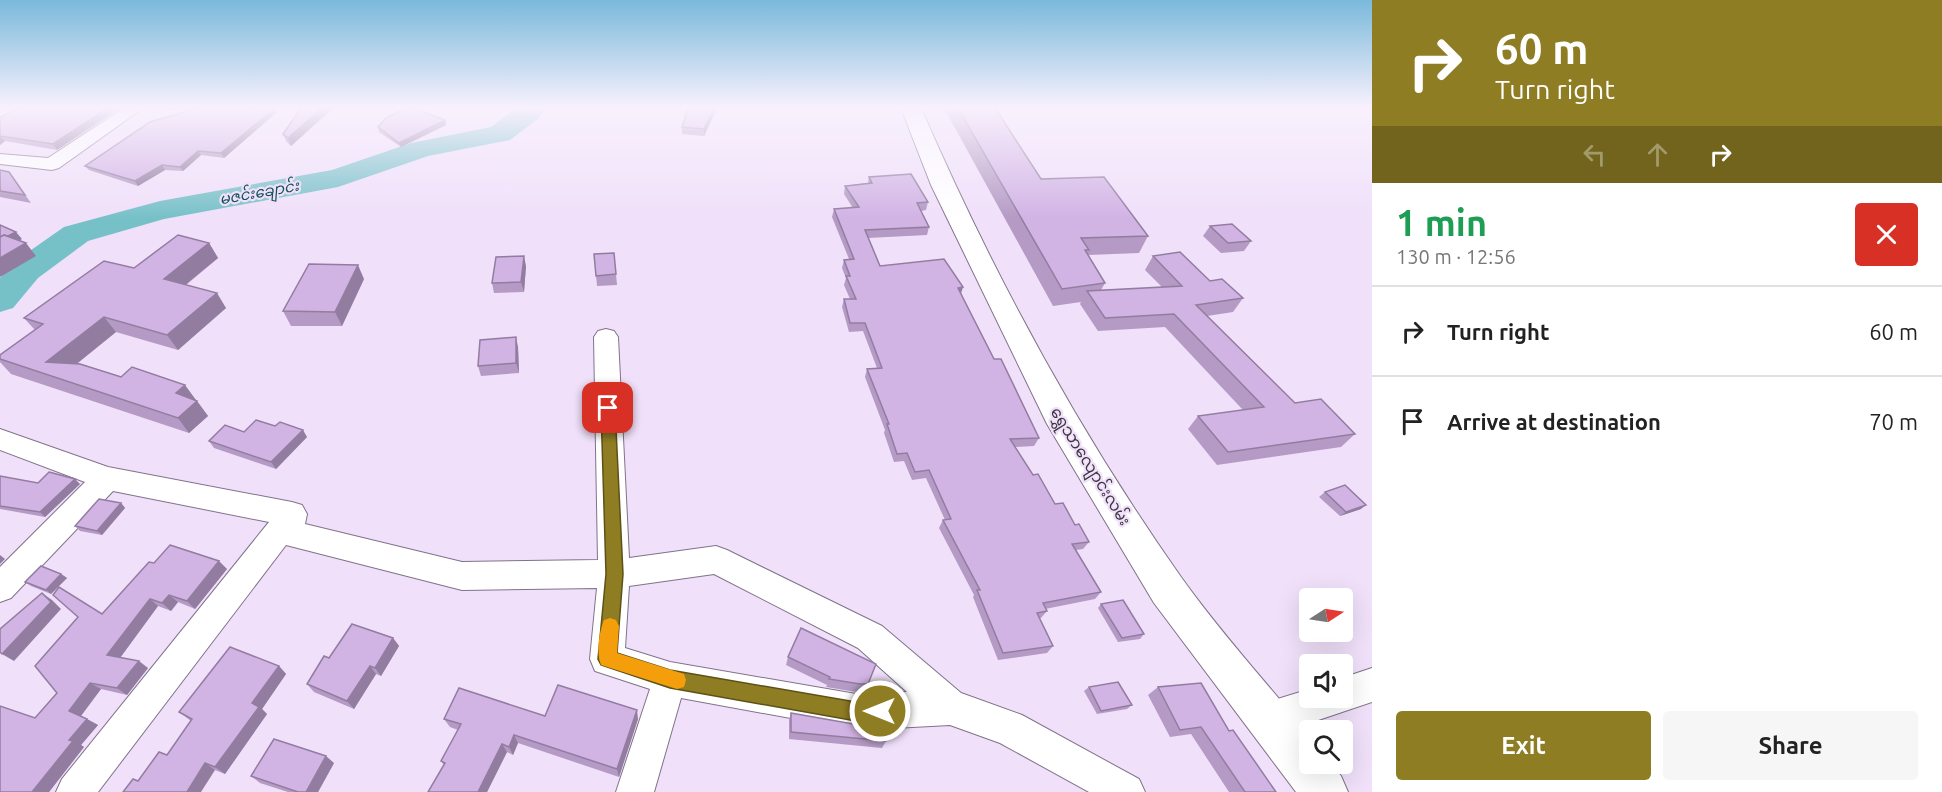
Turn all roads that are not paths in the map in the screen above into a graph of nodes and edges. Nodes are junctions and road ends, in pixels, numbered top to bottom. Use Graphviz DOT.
graph roads {
  1 [pos="80,145"];
  2 [pos="927,145"];
  3 [pos="0,159"];
  4 [pos="606,337"];
  5 [pos="0,439"];
  6 [pos="107,478"];
  7 [pos="292,514"];
  8 [pos="614,574"];
  9 [pos="0,588"];
  10 [pos="670,679"];
  11 [pos="1372,685"];
  12 [pos="1353,691"];
  13 [pos="950,707"];
  14 [pos="1304,708"];
  15 [pos="1269,719"];
  16 [pos="75,792"];
  17 [pos="635,792"];
  18 [pos="1126,792"];
  19 [pos="1325,792"];
  1 -- 3 [label="street"];
  2 -- 15 [label="street, ရွှေသာလျောင်းလမ်း"];
  4 -- 8 [label="street"];
  5 -- 6 [label="street"];
  6 -- 7 [label="street"];
  6 -- 9 [label="street"];
  7 -- 8 [label="street"];
  7 -- 16 [label="street"];
  8 -- 10 [label="street"];
  8 -- 13 [label="street"];
  10 -- 13 [label="street"];
  10 -- 17 [label="street"];
  11 -- 12 [label="street"];
  13 -- 18 [label="street"];
  14 -- 15 [label="street"];
  15 -- 19 [label="street, ရွှေသာလျောင်းလမ်း"];
}
